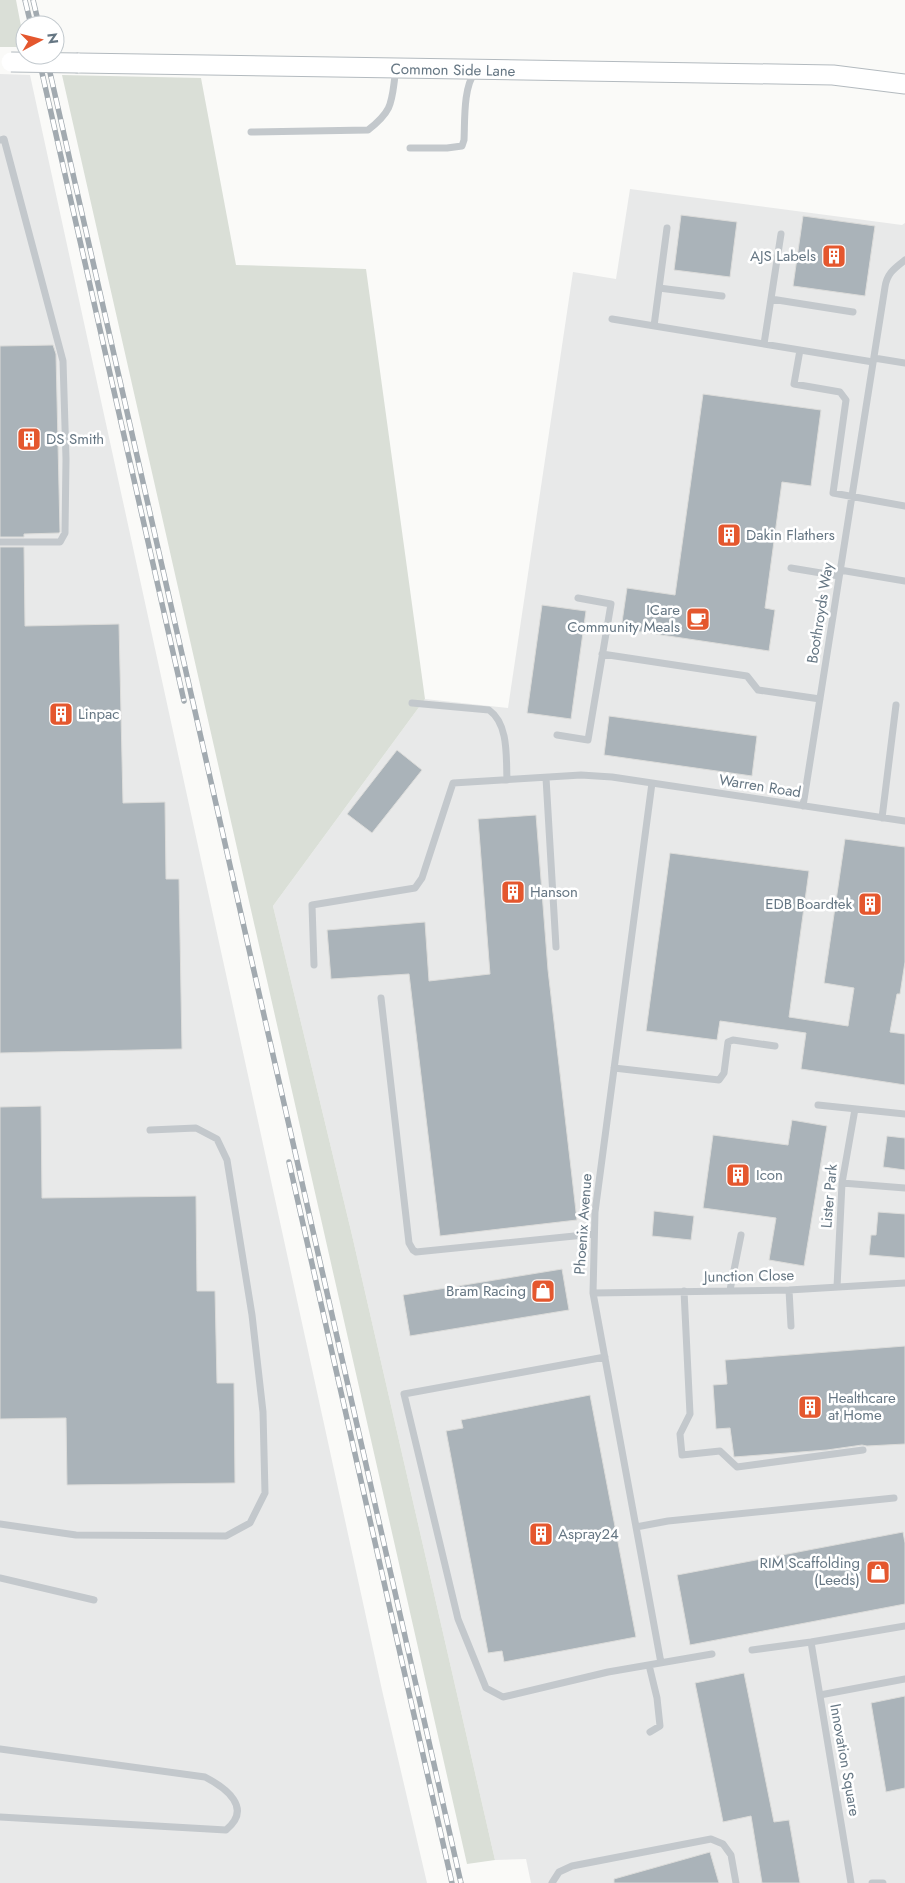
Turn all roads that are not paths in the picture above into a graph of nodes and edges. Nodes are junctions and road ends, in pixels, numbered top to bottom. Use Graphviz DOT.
graph roads {
  1 [pos="6,62"];
  2 [pos="396,69"];
  3 [pos="477,70"];
  4 [pos="905,84"];
  5 [pos="251,132"];
  6 [pos="0,140"];
  7 [pos="410,148"];
  8 [pos="667,228"];
  9 [pos="781,234"];
  10 [pos="905,260"];
  11 [pos="659,288"];
  12 [pos="722,296"];
  13 [pos="770,299"];
  14 [pos="854,312"];
  15 [pos="612,318"];
  16 [pos="654,326"];
  17 [pos="764,344"];
  18 [pos="800,350"];
  19 [pos="873,360"];
  20 [pos="905,363"];
  21 [pos="852,497"];
  22 [pos="905,506"];
  23 [pos="0,542"];
  24 [pos="791,568"];
  25 [pos="840,573"];
  26 [pos="905,581"];
  27 [pos="578,598"];
  28 [pos="602,654"];
  29 [pos="820,699"];
  30 [pos="412,703"];
  31 [pos="896,705"];
  32 [pos="557,735"];
  33 [pos="546,778"];
  34 [pos="507,780"];
  35 [pos="652,783"];
  36 [pos="803,806"];
  37 [pos="882,818"];
  38 [pos="905,821"];
  39 [pos="556,947"];
  40 [pos="314,965"];
  41 [pos="381,998"];
  42 [pos="775,1046"];
  43 [pos="614,1068"];
  44 [pos="818,1105"];
  45 [pos="855,1109"];
  46 [pos="905,1114"];
  47 [pos="150,1130"];
  48 [pos="842,1184"];
  49 [pos="905,1188"];
  50 [pos="594,1234"];
  51 [pos="741,1235"];
  52 [pos="905,1283"];
  53 [pos="837,1287"];
  54 [pos="730,1290"];
  55 [pos="789,1290"];
  56 [pos="684,1291"];
  57 [pos="593,1293"];
  58 [pos="791,1326"];
  59 [pos="605,1358"];
  60 [pos="863,1450"];
  61 [pos="894,1498"];
  62 [pos="0,1524"];
  63 [pos="636,1527"];
  64 [pos="0,1578"];
  65 [pos="94,1600"];
  66 [pos="905,1626"];
  67 [pos="811,1642"];
  68 [pos="752,1650"];
  69 [pos="712,1654"];
  70 [pos="661,1663"];
  71 [pos="650,1665"];
  72 [pos="905,1678"];
  73 [pos="820,1695"];
  74 [pos="650,1732"];
  75 [pos="0,1749"];
  76 [pos="0,1817"];
  77 [pos="552,1883"];
  78 [pos="736,1883"];
  79 [pos="852,1883"];
  80 [pos="872,1883"];
  81 [pos="883,1883"];
  1 -- 2 [label="main road, Common Side Lane, bridge"];
  2 -- 3 [label="main road, Common Side Lane"];
  2 -- 5 [label="lane"];
  3 -- 4 [label="main road, Common Side Lane"];
  3 -- 7 [label="lane"];
  6 -- 23 [label="lane"];
  8 -- 11 [label="lane"];
  9 -- 13 [label="lane"];
  10 -- 19 [label="lane, Boothroyds Way"];
  11 -- 12 [label="lane"];
  11 -- 16 [label="lane"];
  13 -- 14 [label="lane"];
  13 -- 17 [label="lane"];
  15 -- 16 [label="lane"];
  16 -- 17 [label="lane"];
  17 -- 18 [label="lane"];
  18 -- 19 [label="lane"];
  18 -- 21 [label="lane"];
  19 -- 20 [label="lane"];
  19 -- 21 [label="lane, Boothroyds Way"];
  21 -- 22 [label="lane"];
  21 -- 25 [label="lane, Boothroyds Way"];
  24 -- 25 [label="lane"];
  25 -- 26 [label="lane"];
  25 -- 29 [label="lane, Boothroyds Way"];
  27 -- 28 [label="lane"];
  28 -- 29 [label="lane"];
  28 -- 32 [label="lane"];
  29 -- 36 [label="lane, Boothroyds Way"];
  30 -- 34 [label="lane"];
  31 -- 37 [label="lane"];
  33 -- 34 [label="lane, Warren Road"];
  33 -- 35 [label="lane, Warren Road"];
  33 -- 39 [label="lane"];
  34 -- 40 [label="lane, Warren Road"];
  35 -- 36 [label="lane, Warren Road"];
  35 -- 43 [label="lane, Phoenix Avenue"];
  36 -- 37 [label="lane, Warren Road"];
  37 -- 38 [label="lane, Warren Road"];
  41 -- 50 [label="lane"];
  42 -- 43 [label="lane"];
  43 -- 50 [label="lane, Phoenix Avenue"];
  44 -- 45 [label="lane"];
  45 -- 46 [label="lane"];
  45 -- 48 [label="lane, Lister Park"];
  47 -- 62 [label="lane"];
  48 -- 49 [label="lane"];
  48 -- 53 [label="lane, Lister Park"];
  50 -- 57 [label="lane, Phoenix Avenue"];
  51 -- 54 [label="lane"];
  52 -- 53 [label="lane, Junction Close"];
  53 -- 55 [label="lane, Junction Close"];
  54 -- 55 [label="lane, Junction Close"];
  54 -- 56 [label="lane, Junction Close"];
  55 -- 58 [label="lane"];
  56 -- 57 [label="lane, Junction Close"];
  56 -- 60 [label="lane"];
  57 -- 59 [label="lane, Phoenix Avenue"];
  59 -- 63 [label="lane, Phoenix Avenue"];
  59 -- 71 [label="lane"];
  61 -- 63 [label="lane"];
  63 -- 70 [label="lane, Phoenix Avenue"];
  64 -- 65 [label="lane"];
  66 -- 67 [label="lane"];
  67 -- 68 [label="lane"];
  67 -- 73 [label="lane, Innovation Square"];
  69 -- 70 [label="lane"];
  70 -- 71 [label="lane"];
  71 -- 74 [label="lane"];
  72 -- 73 [label="lane"];
  73 -- 79 [label="lane, Innovation Square"];
  75 -- 76 [label="lane"];
  77 -- 78 [label="lane"];
  80 -- 81 [label="lane"];
}
